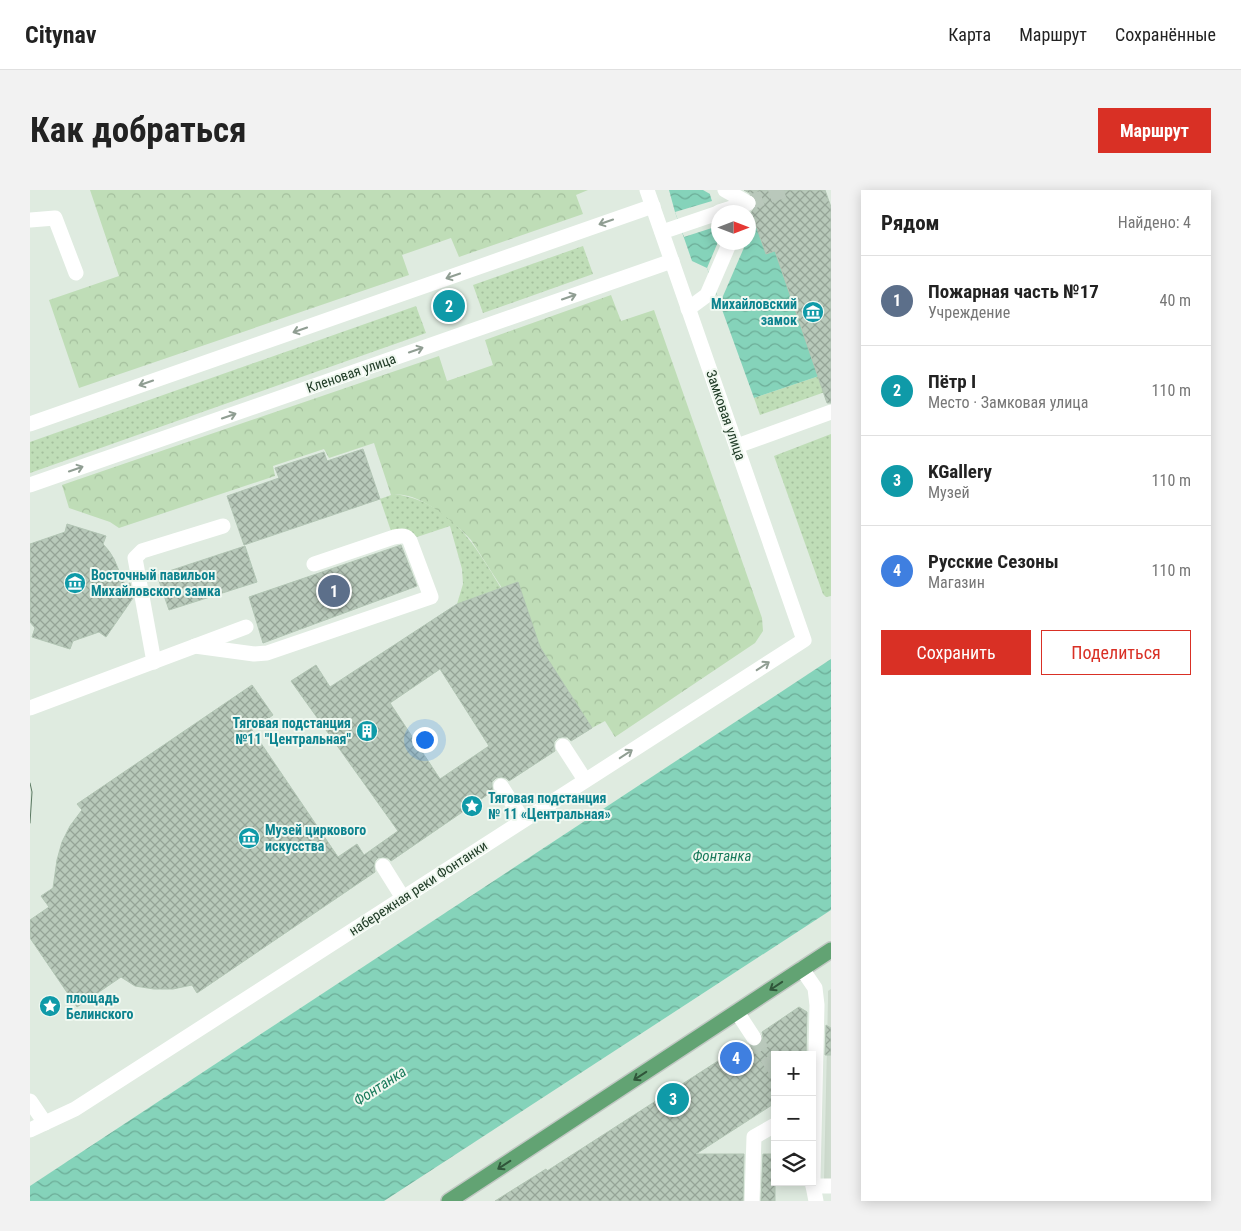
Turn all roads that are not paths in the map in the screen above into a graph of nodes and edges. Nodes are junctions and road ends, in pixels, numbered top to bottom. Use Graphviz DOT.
graph roads {
  1 [pos="647,190"];
  2 [pos="725,190"];
  3 [pos="742,205"];
  4 [pos="652,206"];
  5 [pos="711,215"];
  6 [pos="30,220"];
  7 [pos="662,232"];
  8 [pos="727,250"];
  9 [pos="672,261"];
  10 [pos="76,273"];
  11 [pos="688,309"];
  12 [pos="831,412"];
  13 [pos="30,424"];
  14 [pos="737,446"];
  15 [pos="30,485"];
  16 [pos="223,526"];
  17 [pos="314,564"];
  18 [pos="246,627"];
  19 [pos="804,640"];
  20 [pos="195,646"];
  21 [pos="154,662"];
  22 [pos="30,708"];
  23 [pos="563,746"];
  24 [pos="585,780"];
  25 [pos="501,786"];
  26 [pos="524,820"];
  27 [pos="383,866"];
  28 [pos="403,898"];
  29 [pos="831,950"];
  30 [pos="802,969"];
  31 [pos="737,1012"];
  32 [pos="754,1038"];
  33 [pos="30,1101"];
  34 [pos="44,1123"];
  35 [pos="771,1127"];
  36 [pos="30,1130"];
  37 [pos="831,1186"];
  38 [pos="815,1194"];
  39 [pos="459,1198"];
  40 [pos="752,1201"];
  1 -- 4 [label="street, Замковая улица"];
  2 -- 3 [label="street"];
  4 -- 7 [label="street, Замковая улица"];
  4 -- 13 [label="street, one-way"];
  5 -- 7 [label="street"];
  6 -- 10 [label="street"];
  7 -- 9 [label="street, Замковая улица"];
  8 -- 11 [label="street"];
  9 -- 11 [label="street, Замковая улица"];
  15 -- 9 [label="street, Кленовая улица, one-way"];
  11 -- 14 [label="street, Замковая улица"];
  12 -- 14 [label="street"];
  14 -- 19 [label="street, Замковая улица"];
  16 -- 21 [label="street"];
  17 -- 20 [label="street"];
  18 -- 20 [label="street"];
  24 -- 19 [label="street, набережная реки Фонтанки, one-way"];
  20 -- 21 [label="street"];
  21 -- 22 [label="street"];
  23 -- 24 [label="street"];
  24 -- 26 [label="street, набережная реки Фонтанки"];
  25 -- 26 [label="street"];
  26 -- 28 [label="street, набережная реки Фонтанки"];
  27 -- 28 [label="street"];
  28 -- 34 [label="street, набережная реки Фонтанки"];
  29 -- 30 [label="main road"];
  30 -- 31 [label="main road, one-way"];
  30 -- 38 [label="street"];
  31 -- 32 [label="street"];
  31 -- 39 [label="main road, one-way"];
  33 -- 34 [label="street"];
  34 -- 36 [label="street, набережная реки Фонтанки"];
  35 -- 40 [label="street"];
  37 -- 38 [label="street"];
}
